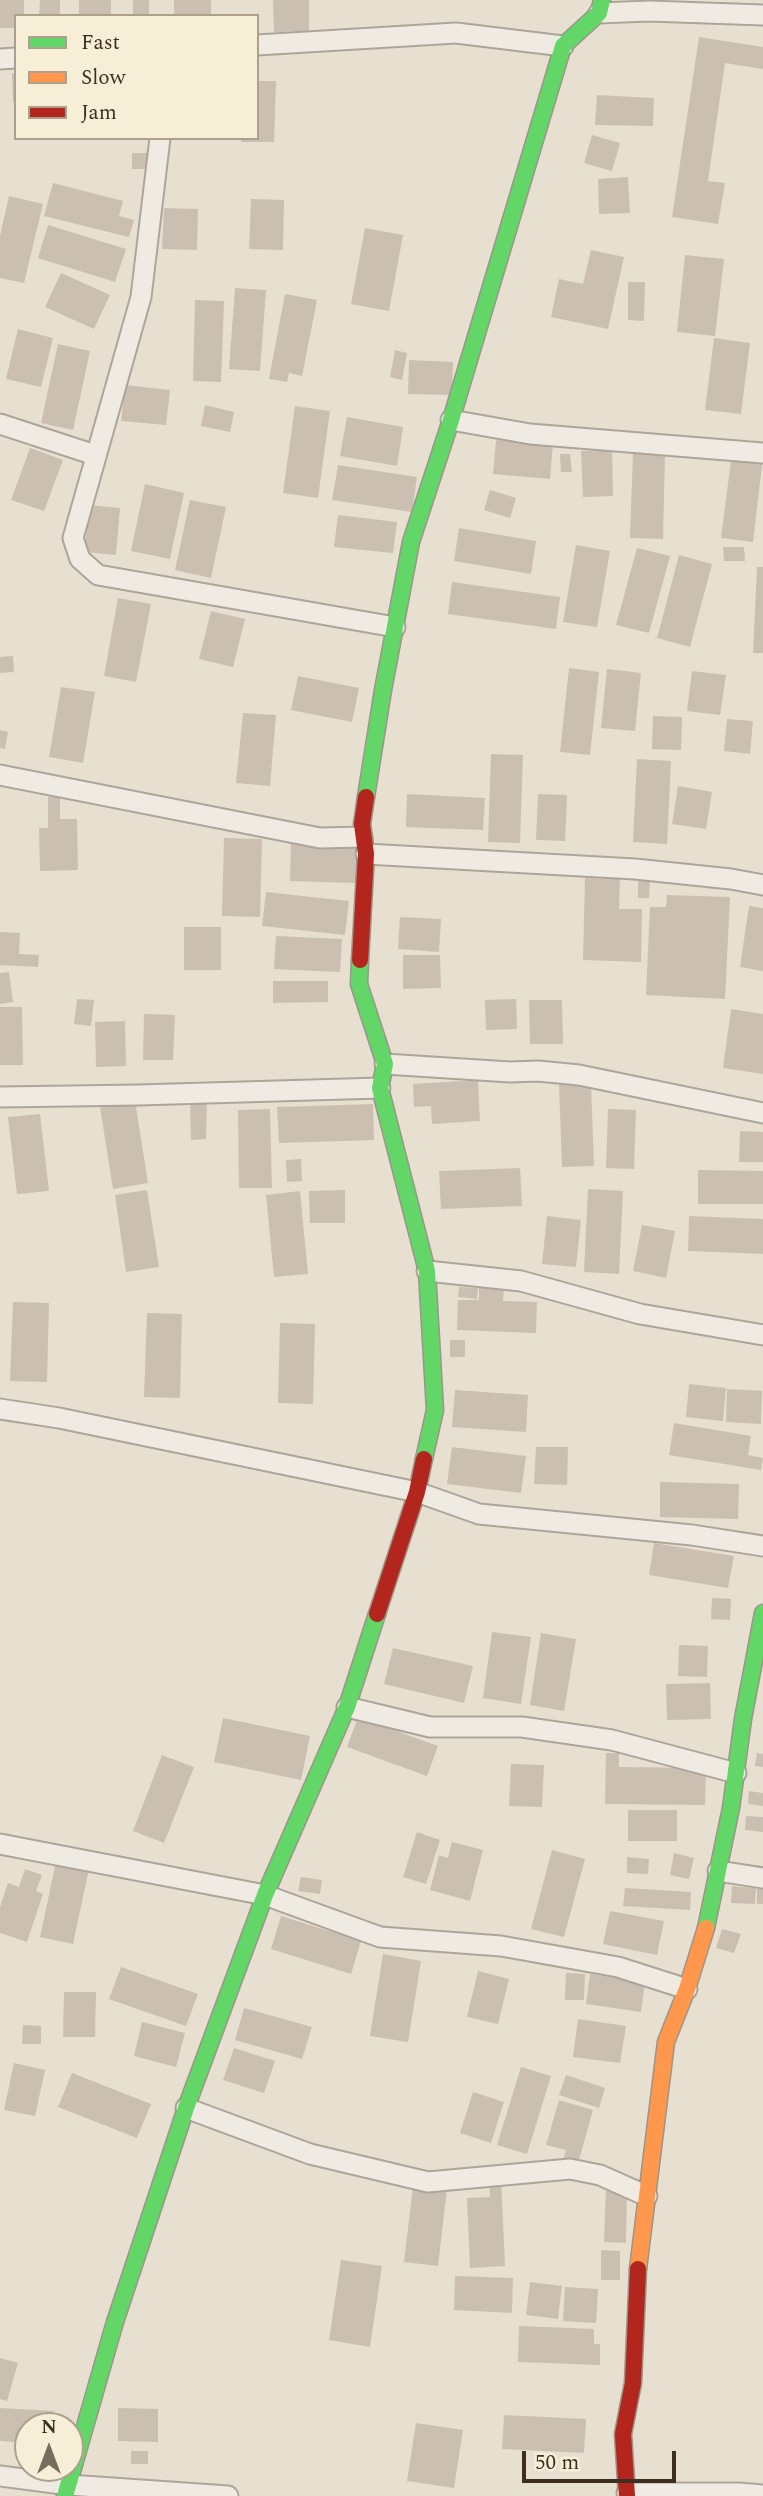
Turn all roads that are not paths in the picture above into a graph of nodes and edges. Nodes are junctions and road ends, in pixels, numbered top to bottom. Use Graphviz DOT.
graph roads {
  1 [pos="601,7"];
  2 [pos="763,15"];
  3 [pos="259,45"];
  4 [pos="563,46"];
  5 [pos="160,140"];
  6 [pos="451,419"];
  7 [pos="0,424"];
  8 [pos="763,453"];
  9 [pos="95,456"];
  10 [pos="395,627"];
  11 [pos="0,775"];
  12 [pos="364,845"];
  13 [pos="763,885"];
  14 [pos="386,1064"];
  15 [pos="380,1088"];
  16 [pos="0,1097"];
  17 [pos="763,1113"];
  18 [pos="427,1271"];
  19 [pos="763,1335"];
  20 [pos="0,1409"];
  21 [pos="417,1492"];
  22 [pos="763,1546"];
  23 [pos="763,1613"];
  24 [pos="346,1707"];
  25 [pos="736,1773"];
  26 [pos="0,1844"];
  27 [pos="718,1871"];
  28 [pos="763,1878"];
  29 [pos="265,1895"];
  30 [pos="687,1989"];
  31 [pos="186,2108"];
  32 [pos="647,2196"];
  33 [pos="0,2476"];
  34 [pos="67,2491"];
  35 [pos="627,2494"];
  36 [pos="763,2495"];
  37 [pos="228,2496"];
  1 -- 2 [label="street"];
  1 -- 4 [label="street"];
  3 -- 4 [label="street"];
  4 -- 6 [label="street"];
  5 -- 9 [label="street"];
  6 -- 8 [label="street"];
  6 -- 10 [label="street"];
  7 -- 9 [label="street"];
  9 -- 10 [label="street"];
  10 -- 12 [label="street"];
  11 -- 12 [label="street"];
  12 -- 13 [label="street"];
  12 -- 14 [label="street"];
  14 -- 15 [label="street"];
  14 -- 17 [label="street"];
  15 -- 16 [label="street"];
  15 -- 18 [label="street"];
  18 -- 19 [label="street"];
  18 -- 21 [label="street"];
  20 -- 21 [label="street"];
  21 -- 22 [label="street"];
  21 -- 24 [label="street"];
  23 -- 25 [label="street"];
  24 -- 25 [label="street"];
  24 -- 29 [label="street"];
  25 -- 27 [label="street"];
  26 -- 29 [label="street"];
  27 -- 28 [label="street"];
  27 -- 30 [label="street"];
  29 -- 30 [label="street"];
  29 -- 31 [label="street"];
  30 -- 32 [label="street"];
  31 -- 32 [label="street"];
  31 -- 34 [label="street"];
  32 -- 35 [label="street"];
  33 -- 34 [label="street"];
  34 -- 37 [label="street"];
  35 -- 36 [label="street"];
}
